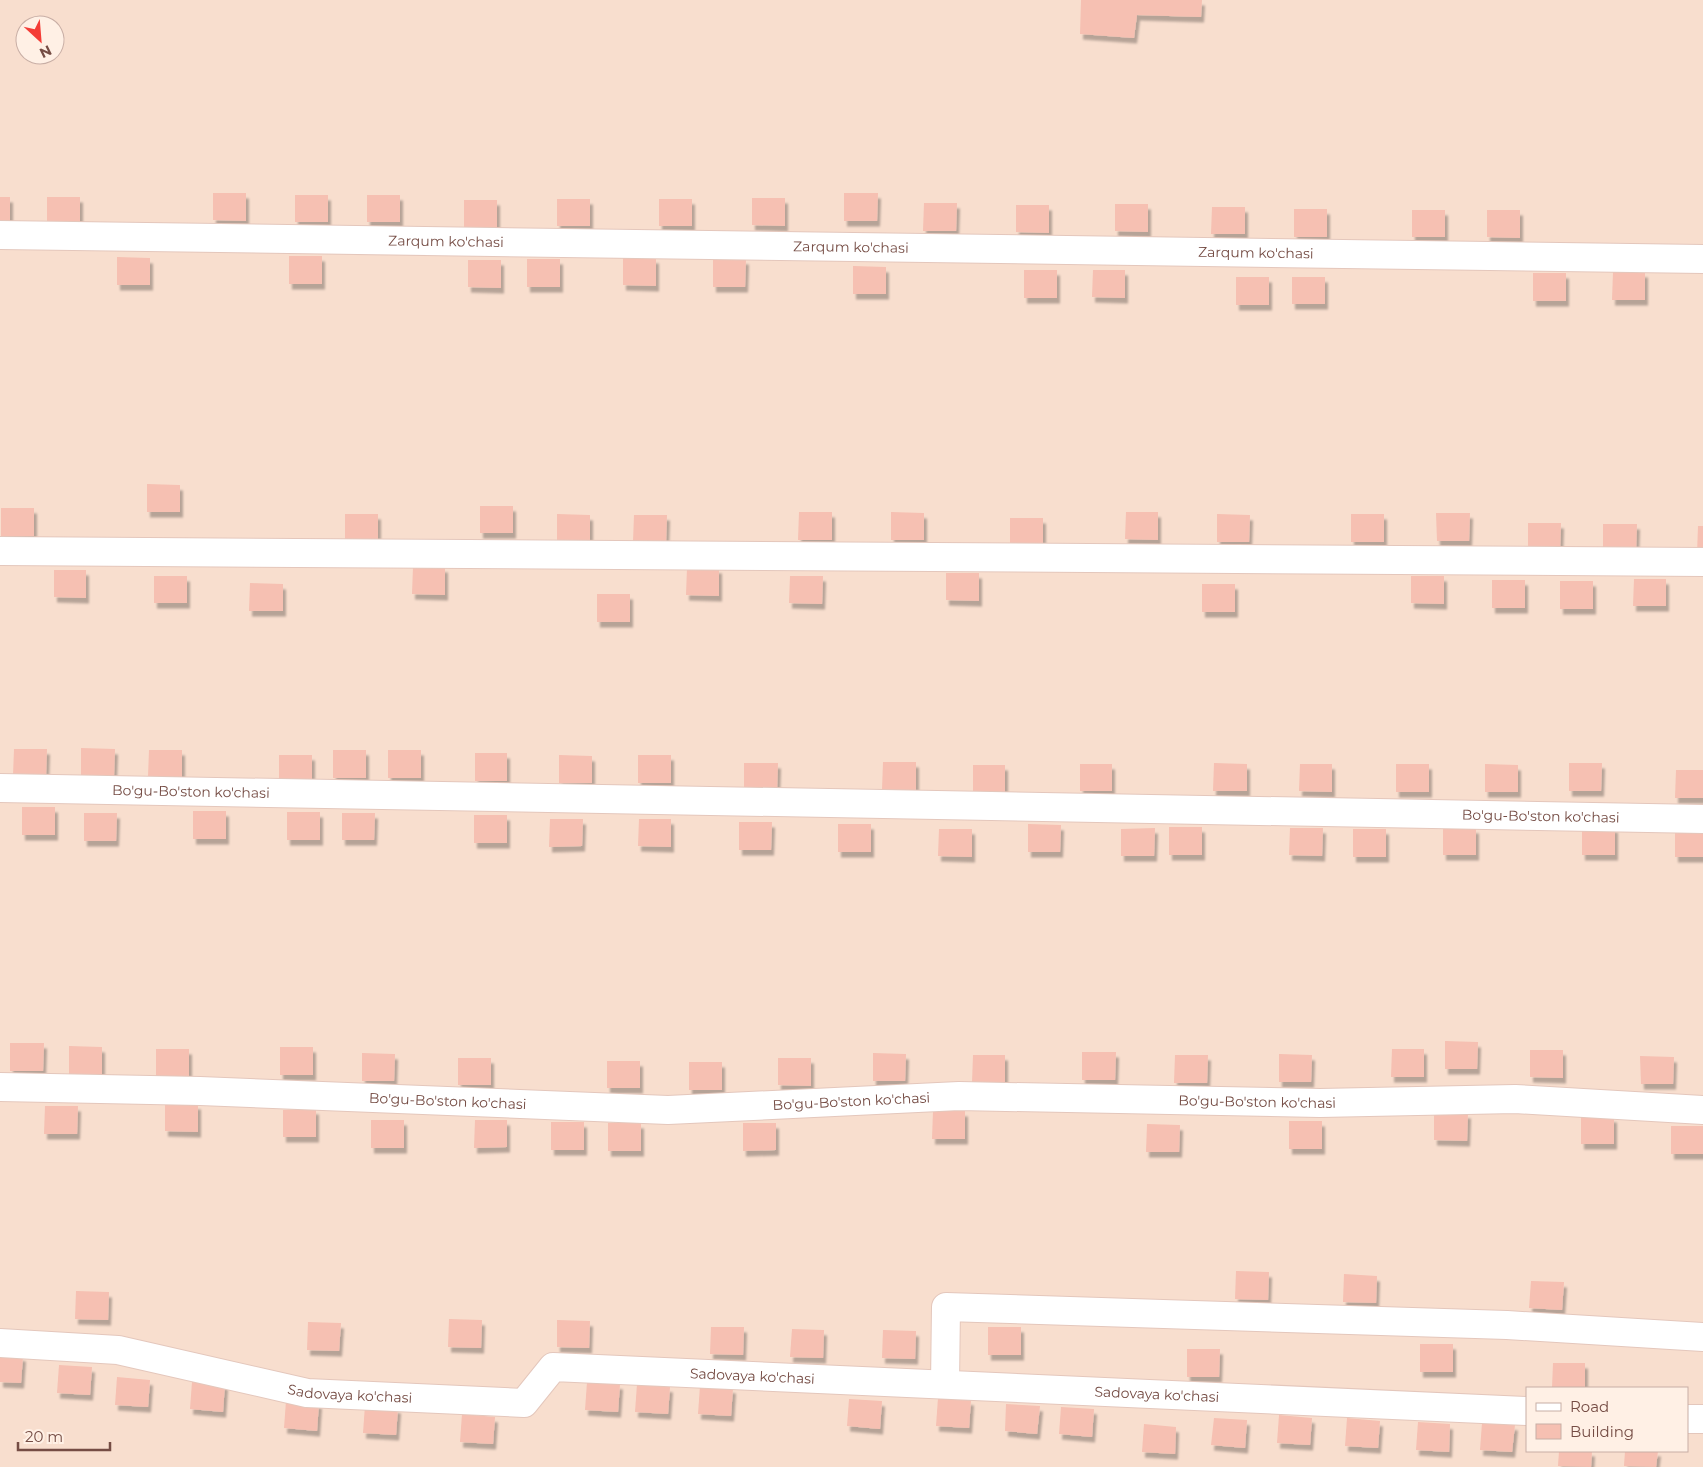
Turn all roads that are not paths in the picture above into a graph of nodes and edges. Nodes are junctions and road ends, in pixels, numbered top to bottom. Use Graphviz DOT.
graph roads {
  1 [pos="0,235"];
  2 [pos="1703,259"];
  3 [pos="0,550"];
  4 [pos="1703,562"];
  5 [pos="0,788"];
  6 [pos="1703,819"];
  7 [pos="0,1087"];
  8 [pos="1703,1110"];
  9 [pos="1703,1337"];
  10 [pos="0,1343"];
  11 [pos="944,1384"];
  12 [pos="1526,1411"];
  13 [pos="1688,1419"];
  14 [pos="1703,1420"];
  1 -- 2 [label="street, Zarqum ko'chasi"];
  3 -- 4 [label="street"];
  5 -- 6 [label="street, Bo'gu-Bo'ston ko'chasi"];
  7 -- 8 [label="street, Bo'gu-Bo'ston ko'chasi"];
  9 -- 11 [label="street"];
  10 -- 11 [label="street, Sadovaya ko'chasi"];
  11 -- 12 [label="street, Sadovaya ko'chasi"];
  13 -- 14 [label="street"];
}
